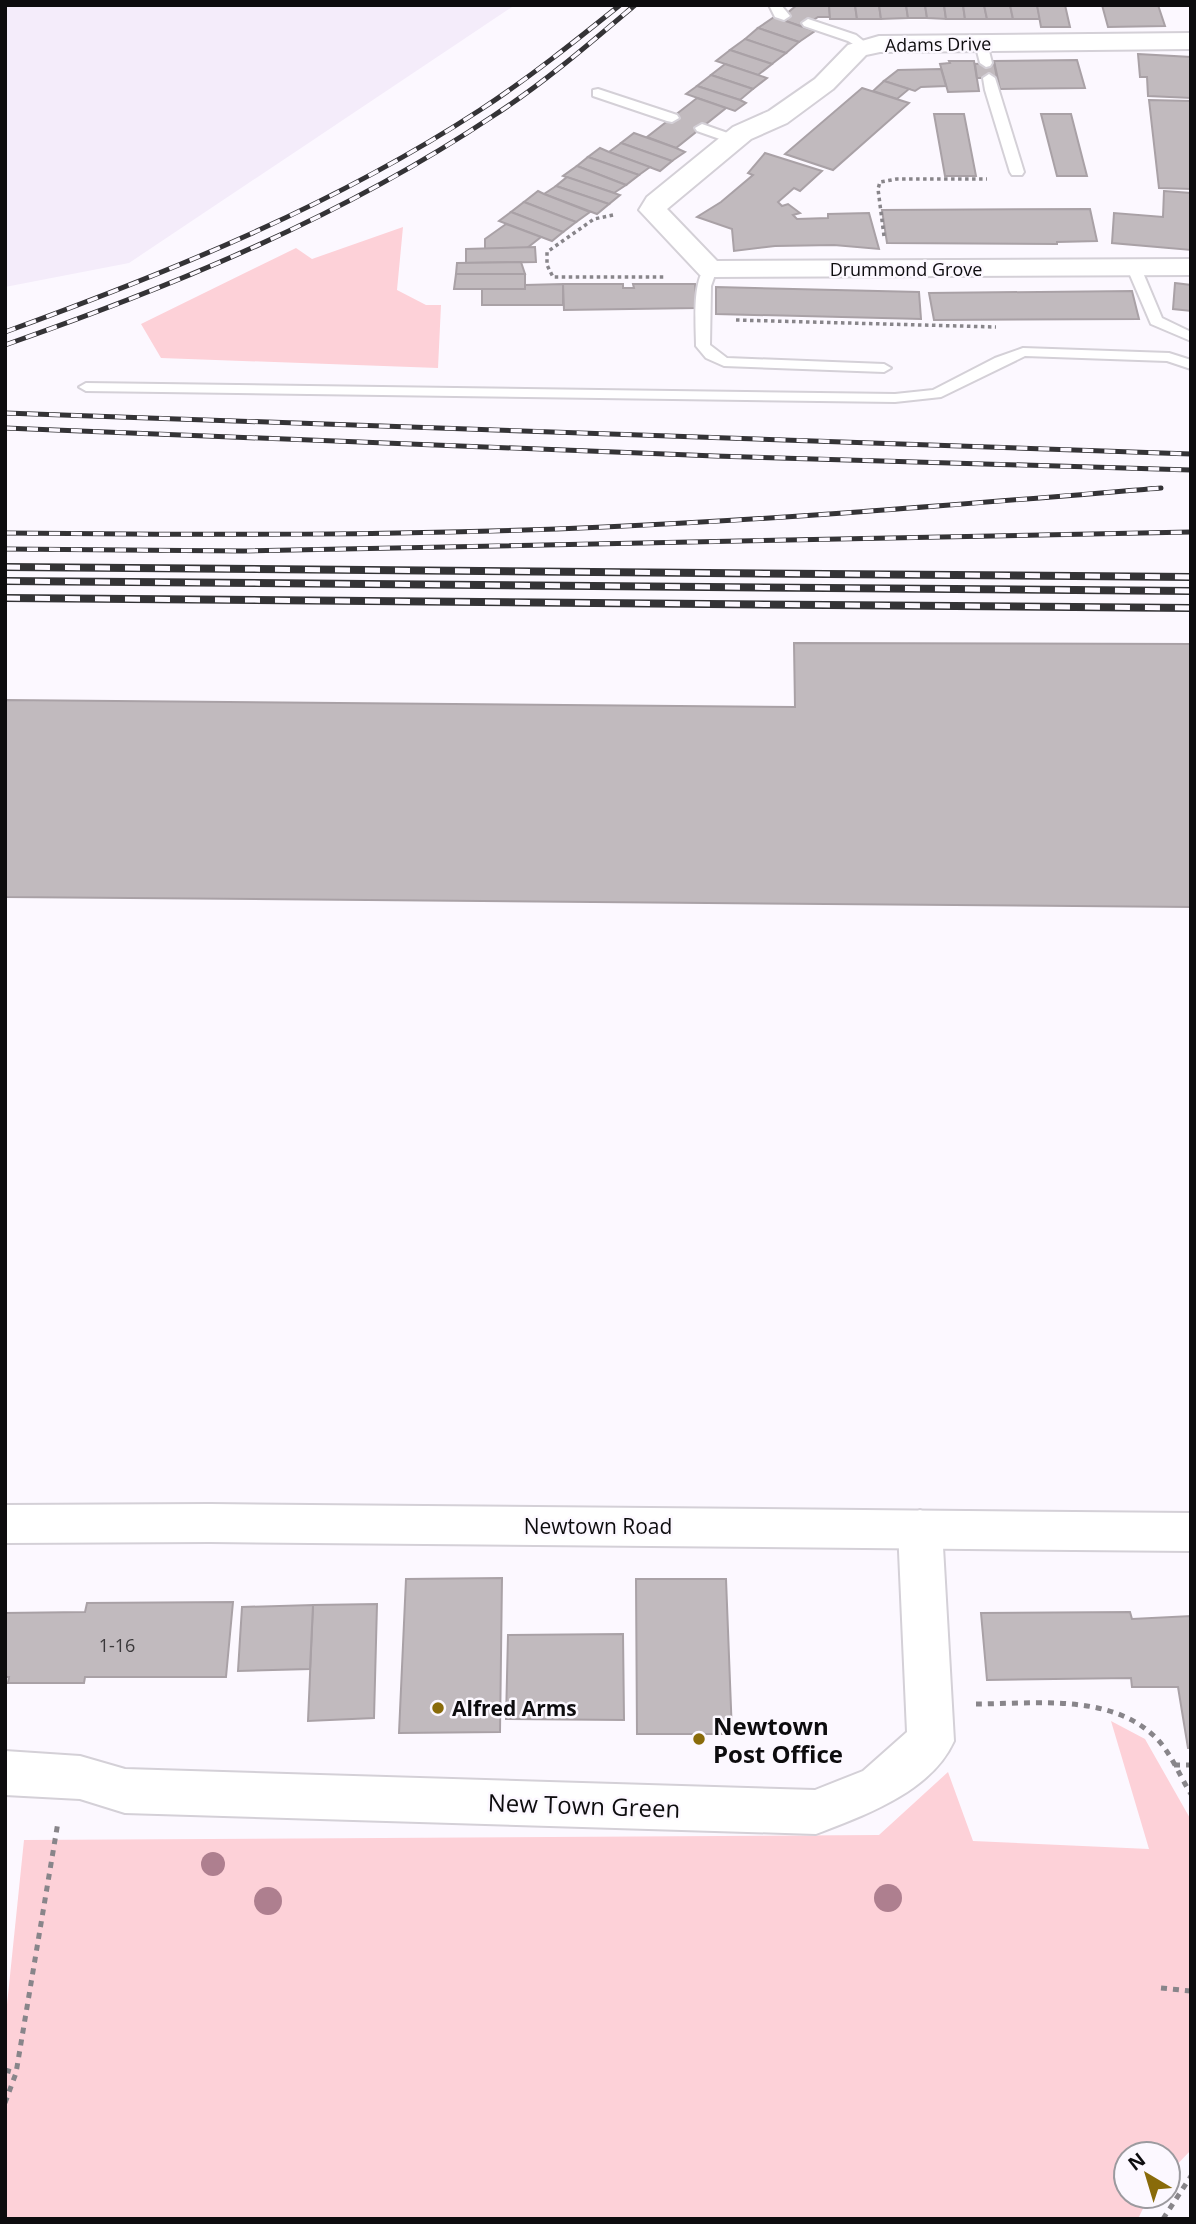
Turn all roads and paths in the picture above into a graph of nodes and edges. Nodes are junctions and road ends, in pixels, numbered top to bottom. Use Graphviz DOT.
graph roads {
  1 [pos="808,23"];
  2 [pos="1191,41"];
  3 [pos="865,47"];
  4 [pos="989,78"];
  5 [pos="598,93"];
  6 [pos="672,118"];
  7 [pos="702,128"];
  8 [pos="734,140"];
  9 [pos="1017,172"];
  10 [pos="988,179"];
  11 [pos="655,207"];
  12 [pos="1191,267"];
  13 [pos="1135,268"];
  14 [pos="710,269"];
  15 [pos="888,269"];
  16 [pos="704,319"];
  17 [pos="1003,327"];
  18 [pos="1191,337"];
  19 [pos="1191,365"];
  20 [pos="884,368"];
  21 [pos="86,387"];
  22 [pos="5,1524"];
  23 [pos="920,1529"];
  24 [pos="1191,1532"];
  25 [pos="929,1703"];
  26 [pos="1173,1765"];
  27 [pos="1191,1765"];
  28 [pos="5,1773"];
  29 [pos="66,1773"];
  30 [pos="1191,1794"];
  31 [pos="1161,1988"];
  32 [pos="1191,1991"];
  33 [pos="5,2070"];
  34 [pos="16,2073"];
  35 [pos="5,2103"];
  36 [pos="1191,2176"];
  37 [pos="1163,2219"];
  1 -- 3 [label="lane"];
  2 -- 3 [label="street, Adams Drive"];
  3 -- 8 [label="street, Adams Drive"];
  4 -- 9 [label="lane"];
  5 -- 6 [label="lane"];
  7 -- 8 [label="lane"];
  8 -- 11 [label="street, Adams Drive"];
  10 -- 15 [label="path"];
  11 -- 14 [label="street"];
  11 -- 14 [label="path"];
  12 -- 13 [label="street, Drummond Grove"];
  13 -- 15 [label="street, Drummond Grove"];
  13 -- 18 [label="lane"];
  14 -- 15 [label="street, Drummond Grove"];
  14 -- 16 [label="lane"];
  16 -- 17 [label="path"];
  16 -- 20 [label="lane"];
  19 -- 21 [label="lane"];
  22 -- 23 [label="street, Newtown Road"];
  23 -- 24 [label="street, Newtown Road"];
  23 -- 25 [label="street, New Town Green"];
  25 -- 26 [label="path"];
  25 -- 29 [label="street, New Town Green"];
  26 -- 27 [label="path"];
  26 -- 30 [label="path"];
  28 -- 29 [label="street, New Town Green"];
  29 -- 34 [label="path"];
  31 -- 32 [label="path"];
  33 -- 34 [label="path"];
  34 -- 35 [label="path"];
  36 -- 37 [label="path"];
}
